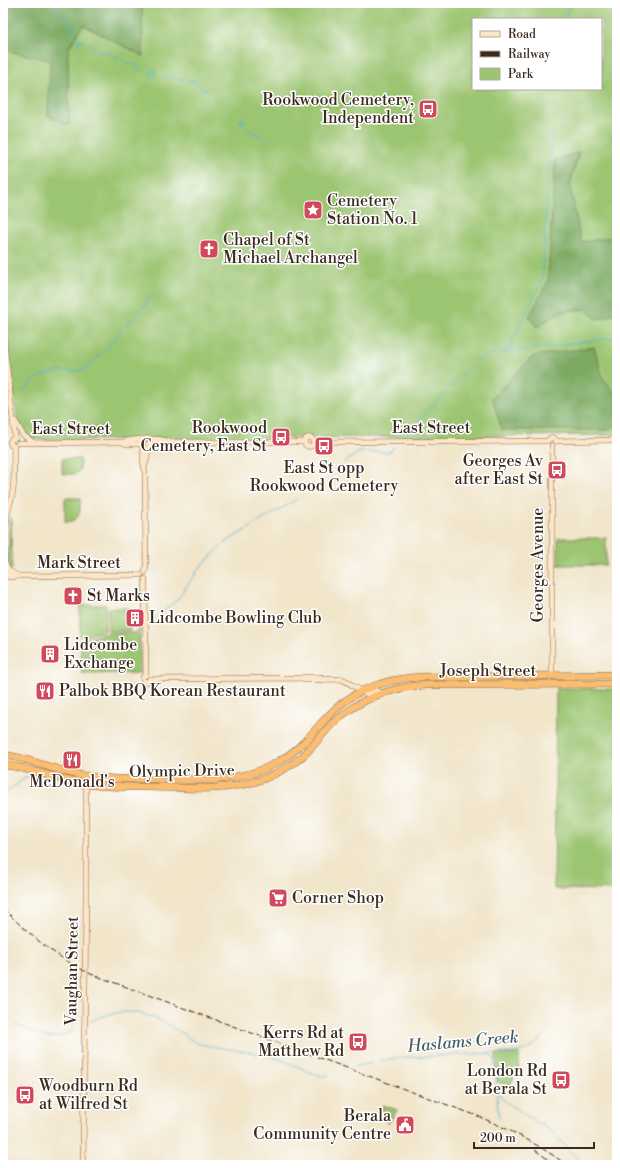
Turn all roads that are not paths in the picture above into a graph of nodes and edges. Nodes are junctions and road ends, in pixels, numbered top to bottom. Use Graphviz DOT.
graph roads {
  1 [pos="3,336"];
  2 [pos="13,415"];
  3 [pos="617,439"];
  4 [pos="16,442"];
  5 [pos="34,442"];
  6 [pos="552,442"];
  7 [pos="145,443"];
  8 [pos="4,538"];
  9 [pos="4,560"];
  10 [pos="15,576"];
  11 [pos="144,576"];
  12 [pos="552,676"];
  13 [pos="617,676"];
  14 [pos="617,684"];
  15 [pos="552,685"];
  16 [pos="361,690"];
  17 [pos="382,692"];
  18 [pos="3,756"];
  19 [pos="3,765"];
  20 [pos="183,779"];
  21 [pos="86,780"];
  22 [pos="183,788"];
  23 [pos="84,1165"];
  1 -- 2 [label="main road"];
  2 -- 4 [label="main road"];
  2 -- 5 [label="main road"];
  3 -- 6 [label="main road, East Street"];
  4 -- 5 [label="main road, East Street"];
  4 -- 8 [label="main road"];
  5 -- 7 [label="main road, East Street"];
  6 -- 7 [label="main road, East Street"];
  6 -- 12 [label="main road, Georges Avenue"];
  7 -- 11 [label="main road"];
  8 -- 9 [label="main road"];
  9 -- 10 [label="main road"];
  9 -- 10 [label="main road"];
  10 -- 11 [label="main road, Mark Street"];
  11 -- 16 [label="main road"];
  12 -- 13 [label="highway, Joseph Street"];
  12 -- 15 [label="highway, Georges Avenue"];
  12 -- 16 [label="highway, Joseph Street"];
  14 -- 15 [label="highway, Joseph Street"];
  15 -- 17 [label="highway, Joseph Street"];
  16 -- 17 [label="main road, Joseph Street"];
  16 -- 20 [label="highway, Olympic Drive"];
  17 -- 22 [label="highway, Olympic Drive"];
  18 -- 21 [label="highway, Olympic Drive"];
  19 -- 21 [label="highway, Olympic Drive"];
  20 -- 21 [label="highway, Olympic Drive"];
  20 -- 22 [label="highway"];
  21 -- 22 [label="highway, Olympic Drive"];
  21 -- 23 [label="main road, Vaughan Street"];
}
